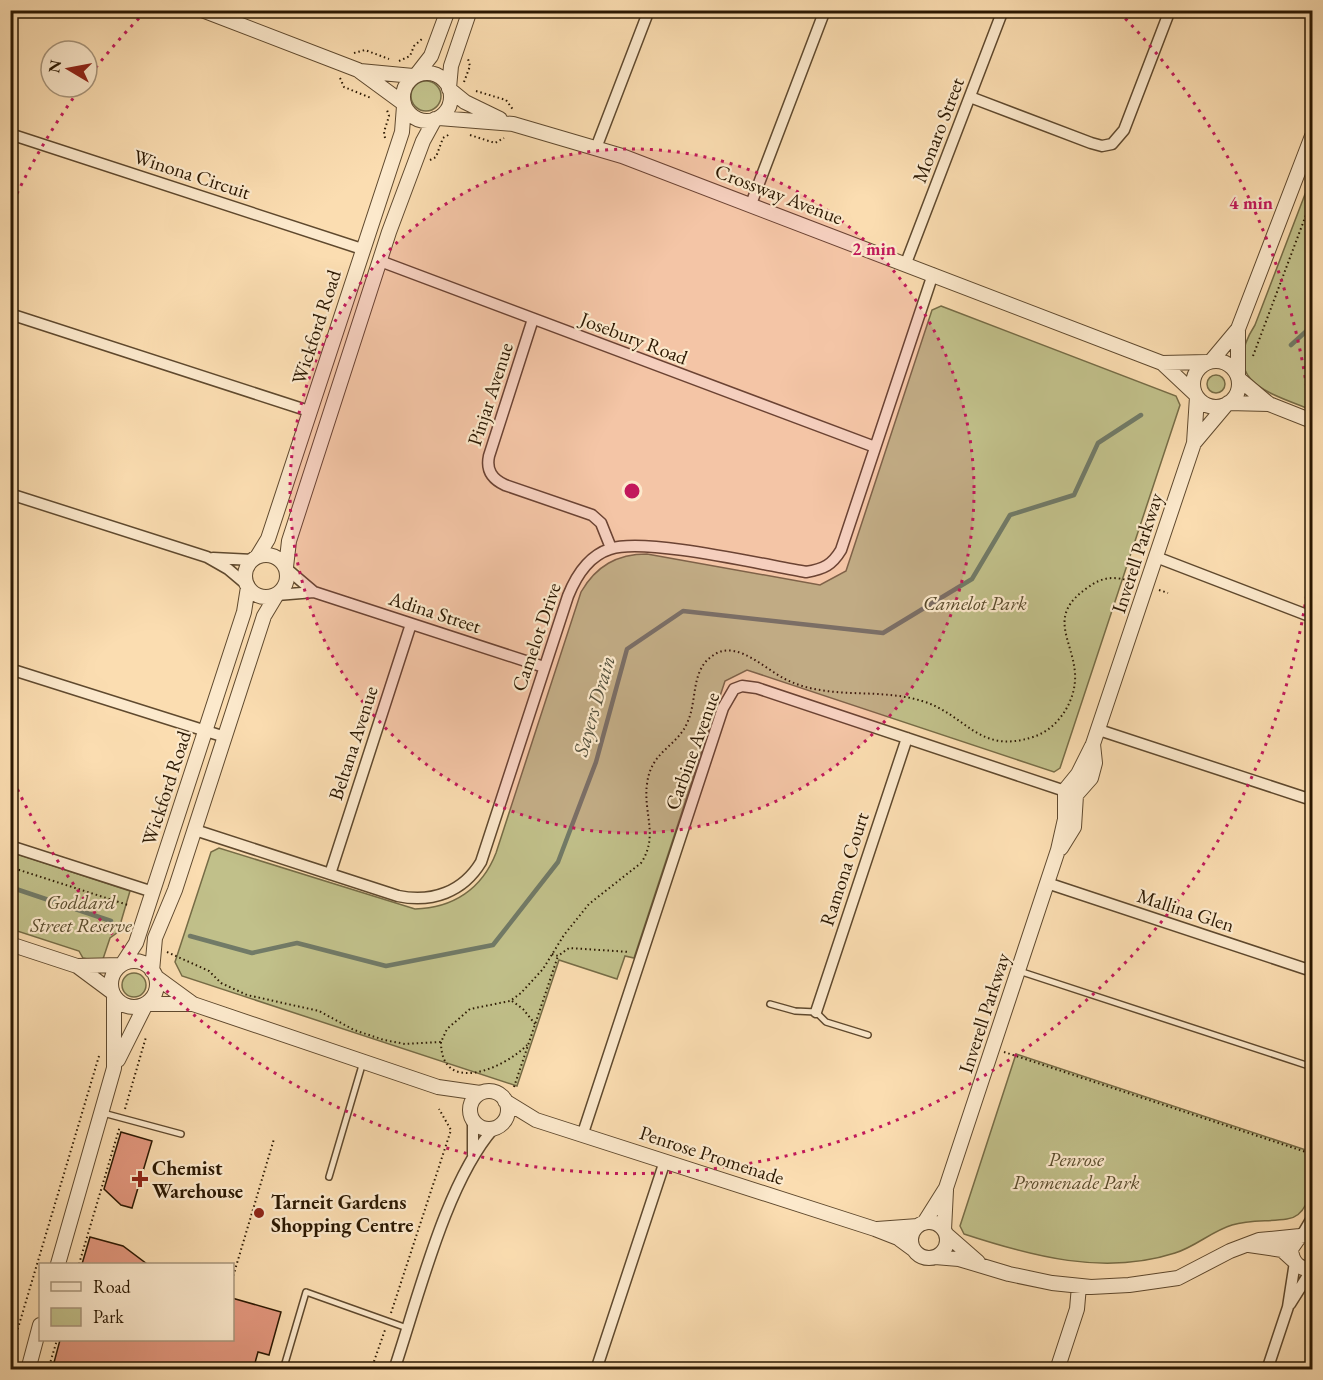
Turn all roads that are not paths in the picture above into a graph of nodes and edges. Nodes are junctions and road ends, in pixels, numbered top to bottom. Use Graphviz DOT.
graph roads {
  1 [pos="202,10"];
  2 [pos="448,10"];
  3 [pos="470,10"];
  4 [pos="649,10"];
  5 [pos="825,10"];
  6 [pos="1003,10"];
  7 [pos="1170,10"];
  8 [pos="358,70"];
  9 [pos="415,75"];
  10 [pos="449,89"];
  11 [pos="970,96"];
  12 [pos="404,105"];
  13 [pos="437,118"];
  14 [pos="513,124"];
  15 [pos="10,134"];
  16 [pos="1312,136"];
  17 [pos="596,148"];
  18 [pos="751,204"];
  19 [pos="362,249"];
  20 [pos="380,261"];
  21 [pos="906,263"];
  22 [pos="933,274"];
  23 [pos="10,314"];
  24 [pos="533,319"];
  25 [pos="1238,329"];
  26 [pos="1210,361"];
  27 [pos="1162,363"];
  28 [pos="1239,378"];
  29 [pos="1196,395"];
  30 [pos="1227,404"];
  31 [pos="1269,404"];
  32 [pos="309,411"];
  33 [pos="329,417"];
  34 [pos="1312,421"];
  35 [pos="1194,442"];
  36 [pos="875,447"];
  37 [pos="10,494"];
  38 [pos="611,548"];
  39 [pos="1156,557"];
  40 [pos="207,558"];
  41 [pos="255,558"];
  42 [pos="286,568"];
  43 [pos="247,586"];
  44 [pos="314,592"];
  45 [pos="276,595"];
  46 [pos="1312,617"];
  47 [pos="411,624"];
  48 [pos="544,667"];
  49 [pos="10,669"];
  50 [pos="1098,730"];
  51 [pos="205,732"];
  52 [pos="225,737"];
  53 [pos="907,738"];
  54 [pos="1071,793"];
  55 [pos="1312,800"];
  56 [pos="195,830"];
  57 [pos="10,846"];
  58 [pos="330,874"];
  59 [pos="1047,883"];
  60 [pos="153,892"];
  61 [pos="10,944"];
  62 [pos="122,964"];
  63 [pos="77,966"];
  64 [pos="1019,971"];
  65 [pos="1312,971"];
  66 [pos="154,974"];
  67 [pos="113,995"];
  68 [pos="146,1004"];
  69 [pos="193,1004"];
  70 [pos="770,1004"];
  71 [pos="816,1012"];
  72 [pos="868,1035"];
  73 [pos="364,1060"];
  74 [pos="1312,1067"];
  75 [pos="114,1068"];
  76 [pos="438,1087"];
  77 [pos="480,1093"];
  78 [pos="505,1101"];
  79 [pos="103,1113"];
  80 [pos="472,1119"];
  81 [pos="536,1120"];
  82 [pos="497,1127"];
  83 [pos="583,1133"];
  84 [pos="181,1134"];
  85 [pos="473,1155"];
  86 [pos="665,1161"];
  87 [pos="329,1177"];
  88 [pos="946,1188"];
  89 [pos="1312,1218"];
  90 [pos="921,1224"];
  91 [pos="875,1229"];
  92 [pos="945,1232"];
  93 [pos="1305,1235"];
  94 [pos="1249,1245"];
  95 [pos="913,1249"];
  96 [pos="935,1257"];
  97 [pos="1294,1261"];
  98 [pos="58,1263"];
  99 [pos="980,1264"];
  100 [pos="1312,1269"];
  101 [pos="1079,1286"];
  102 [pos="1288,1307"];
  103 [pos="408,1328"];
  104 [pos="39,1329"];
  105 [pos="28,1370"];
  106 [pos="283,1370"];
  107 [pos="394,1370"];
  108 [pos="596,1370"];
  109 [pos="1057,1370"];
  110 [pos="1268,1370"];
  1 -- 8 [label="street"];
  2 -- 9 [label="street"];
  3 -- 10 [label="street"];
  4 -- 17 [label="street"];
  5 -- 18 [label="street"];
  6 -- 11 [label="street, Monaro Street"];
  7 -- 11 [label="street"];
  8 -- 9 [label="street"];
  8 -- 12 [label="street"];
  9 -- 10 [label="street"];
  9 -- 12 [label="street"];
  10 -- 13 [label="street"];
  10 -- 14 [label="street, Crossway Avenue"];
  11 -- 21 [label="street, Monaro Street"];
  12 -- 13 [label="street"];
  12 -- 19 [label="street, Wickford Road"];
  13 -- 14 [label="street, Crossway Avenue"];
  13 -- 20 [label="street, Wickford Road"];
  14 -- 17 [label="street, Crossway Avenue"];
  15 -- 19 [label="street, Winona Circuit"];
  16 -- 25 [label="street"];
  17 -- 18 [label="street, Crossway Avenue"];
  18 -- 21 [label="street, Crossway Avenue"];
  19 -- 32 [label="street, Wickford Road"];
  20 -- 24 [label="street, Josebury Road"];
  20 -- 33 [label="street, Wickford Road"];
  21 -- 22 [label="street, Crossway Avenue"];
  22 -- 27 [label="street, Crossway Avenue"];
  22 -- 36 [label="street"];
  23 -- 32 [label="street"];
  24 -- 36 [label="street, Josebury Road"];
  24 -- 38 [label="street, Pinjar Avenue"];
  25 -- 26 [label="street"];
  25 -- 28 [label="street"];
  26 -- 27 [label="street, Crossway Avenue"];
  26 -- 28 [label="street"];
  26 -- 29 [label="street"];
  27 -- 29 [label="street, Crossway Avenue"];
  28 -- 30 [label="street"];
  28 -- 31 [label="street"];
  29 -- 30 [label="street"];
  29 -- 35 [label="street, Inverell Parkway"];
  30 -- 31 [label="street"];
  30 -- 35 [label="street, Inverell Parkway"];
  31 -- 34 [label="street"];
  32 -- 33 [label="street"];
  32 -- 41 [label="street, Wickford Road"];
  33 -- 42 [label="street, Wickford Road"];
  35 -- 39 [label="street, Inverell Parkway"];
  36 -- 38 [label="street"];
  37 -- 40 [label="street"];
  38 -- 48 [label="street, Camelot Drive"];
  39 -- 46 [label="street"];
  39 -- 50 [label="street, Inverell Parkway"];
  40 -- 41 [label="street"];
  40 -- 43 [label="street"];
  41 -- 42 [label="street"];
  41 -- 43 [label="street"];
  42 -- 44 [label="street, Adina Street"];
  42 -- 45 [label="street"];
  43 -- 45 [label="street"];
  43 -- 51 [label="street, Wickford Road"];
  44 -- 45 [label="street, Adina Street"];
  44 -- 47 [label="street, Adina Street"];
  45 -- 52 [label="street, Wickford Road"];
  47 -- 48 [label="street, Adina Street"];
  47 -- 58 [label="street, Beltana Avenue"];
  48 -- 58 [label="street, Camelot Drive"];
  49 -- 51 [label="street"];
  50 -- 54 [label="street, Inverell Parkway"];
  50 -- 55 [label="street"];
  51 -- 52 [label="street"];
  51 -- 60 [label="street, Wickford Road"];
  52 -- 56 [label="street, Wickford Road"];
  53 -- 54 [label="street, Carbine Avenue"];
  53 -- 71 [label="street, Ramona Court"];
  53 -- 83 [label="street, Carbine Avenue"];
  54 -- 59 [label="street, Inverell Parkway"];
  56 -- 58 [label="street, Camelot Drive"];
  56 -- 66 [label="street, Wickford Road"];
  57 -- 60 [label="street"];
  59 -- 64 [label="street, Inverell Parkway"];
  59 -- 65 [label="street, Mallina Glen"];
  60 -- 62 [label="street, Wickford Road"];
  61 -- 63 [label="street"];
  62 -- 63 [label="street"];
  62 -- 66 [label="street"];
  62 -- 67 [label="street"];
  63 -- 67 [label="street"];
  64 -- 74 [label="lane"];
  64 -- 88 [label="street, Inverell Parkway"];
  66 -- 68 [label="street"];
  66 -- 69 [label="street"];
  67 -- 68 [label="street"];
  67 -- 75 [label="street"];
  68 -- 69 [label="street"];
  68 -- 75 [label="street"];
  69 -- 73 [label="street"];
  70 -- 71 [label="lane"];
  71 -- 72 [label="lane"];
  73 -- 76 [label="street"];
  73 -- 87 [label="lane"];
  75 -- 79 [label="street"];
  76 -- 77 [label="street"];
  76 -- 80 [label="street"];
  77 -- 78 [label="street"];
  77 -- 80 [label="street"];
  78 -- 81 [label="street, Penrose Promenade"];
  78 -- 82 [label="street"];
  79 -- 84 [label="lane"];
  79 -- 98 [label="street"];
  80 -- 82 [label="street"];
  80 -- 85 [label="street"];
  81 -- 82 [label="street, Penrose Promenade"];
  81 -- 83 [label="street, Penrose Promenade"];
  82 -- 85 [label="street"];
  83 -- 86 [label="street, Penrose Promenade"];
  85 -- 103 [label="street"];
  86 -- 91 [label="street, Penrose Promenade"];
  86 -- 108 [label="street"];
  88 -- 90 [label="street, Inverell Parkway"];
  88 -- 92 [label="street, Inverell Parkway"];
  89 -- 93 [label="street"];
  90 -- 91 [label="street, Penrose Promenade"];
  90 -- 92 [label="street"];
  90 -- 95 [label="street"];
  91 -- 95 [label="street, Penrose Promenade"];
  92 -- 96 [label="street"];
  92 -- 99 [label="street"];
  93 -- 94 [label="street"];
  93 -- 97 [label="street"];
  94 -- 97 [label="street"];
  94 -- 101 [label="street"];
  95 -- 96 [label="street"];
  96 -- 99 [label="street"];
  97 -- 100 [label="street"];
  97 -- 102 [label="street"];
  99 -- 101 [label="street"];
  100 -- 102 [label="street"];
  101 -- 109 [label="street"];
  102 -- 110 [label="street"];
  103 -- 106 [label="lane"];
  103 -- 107 [label="street"];
  104 -- 105 [label="street"];
}
